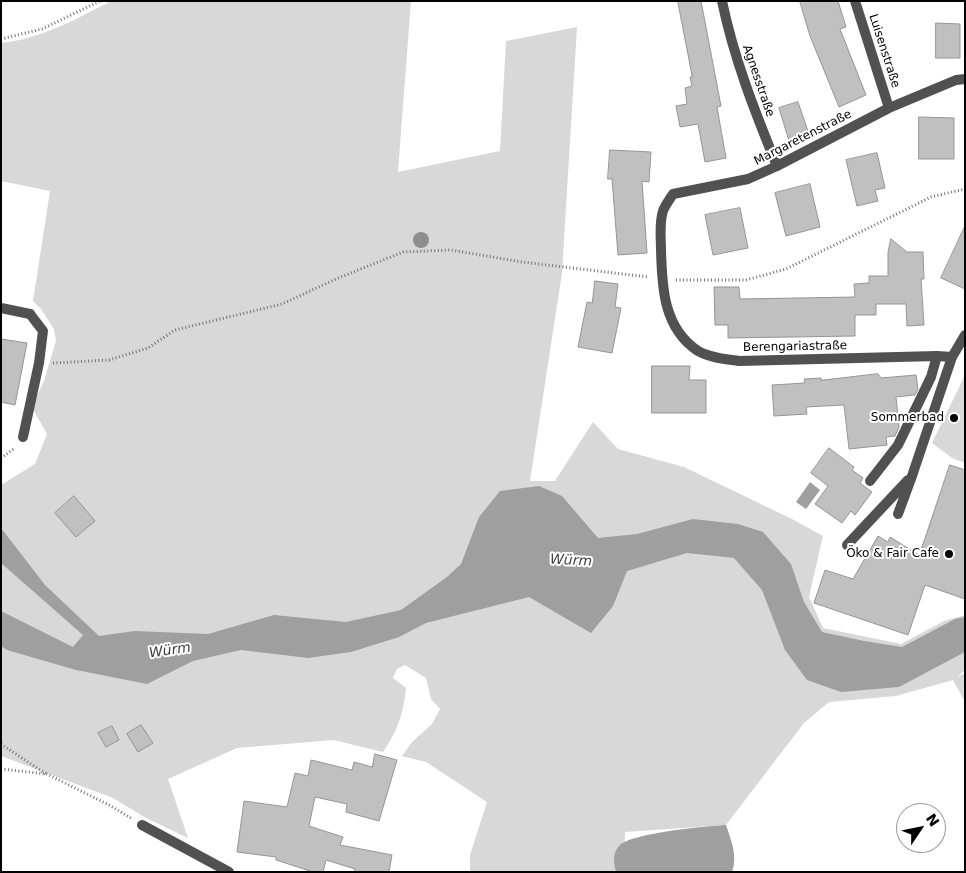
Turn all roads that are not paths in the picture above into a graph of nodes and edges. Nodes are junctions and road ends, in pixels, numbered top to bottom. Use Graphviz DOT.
graph roads {
  1 [pos="722,1"];
  2 [pos="856,1"];
  3 [pos="965,79"];
  4 [pos="890,108"];
  5 [pos="777,166"];
  6 [pos="662,280"];
  7 [pos="1,308"];
  8 [pos="965,335"];
  9 [pos="937,356"];
  10 [pos="952,357"];
  11 [pos="23,437"];
  12 [pos="912,476"];
  13 [pos="870,481"];
  14 [pos="898,514"];
  15 [pos="847,545"];
  16 [pos="142,825"];
  17 [pos="229,872"];
  1 -- 5 [label="street, Agnesstraße"];
  2 -- 4 [label="street, Luisenstraße"];
  3 -- 4 [label="street, Margaretenstraße"];
  4 -- 5 [label="street, Margaretenstraße"];
  5 -- 6 [label="street, Margaretenstraße"];
  6 -- 9 [label="street, Berengariastraße"];
  7 -- 11 [label="street"];
  8 -- 10 [label="street"];
  9 -- 10 [label="street, Berengariastraße"];
  9 -- 13 [label="street"];
  10 -- 12 [label="street"];
  12 -- 14 [label="street"];
  12 -- 15 [label="street"];
  16 -- 17 [label="street"];
}
